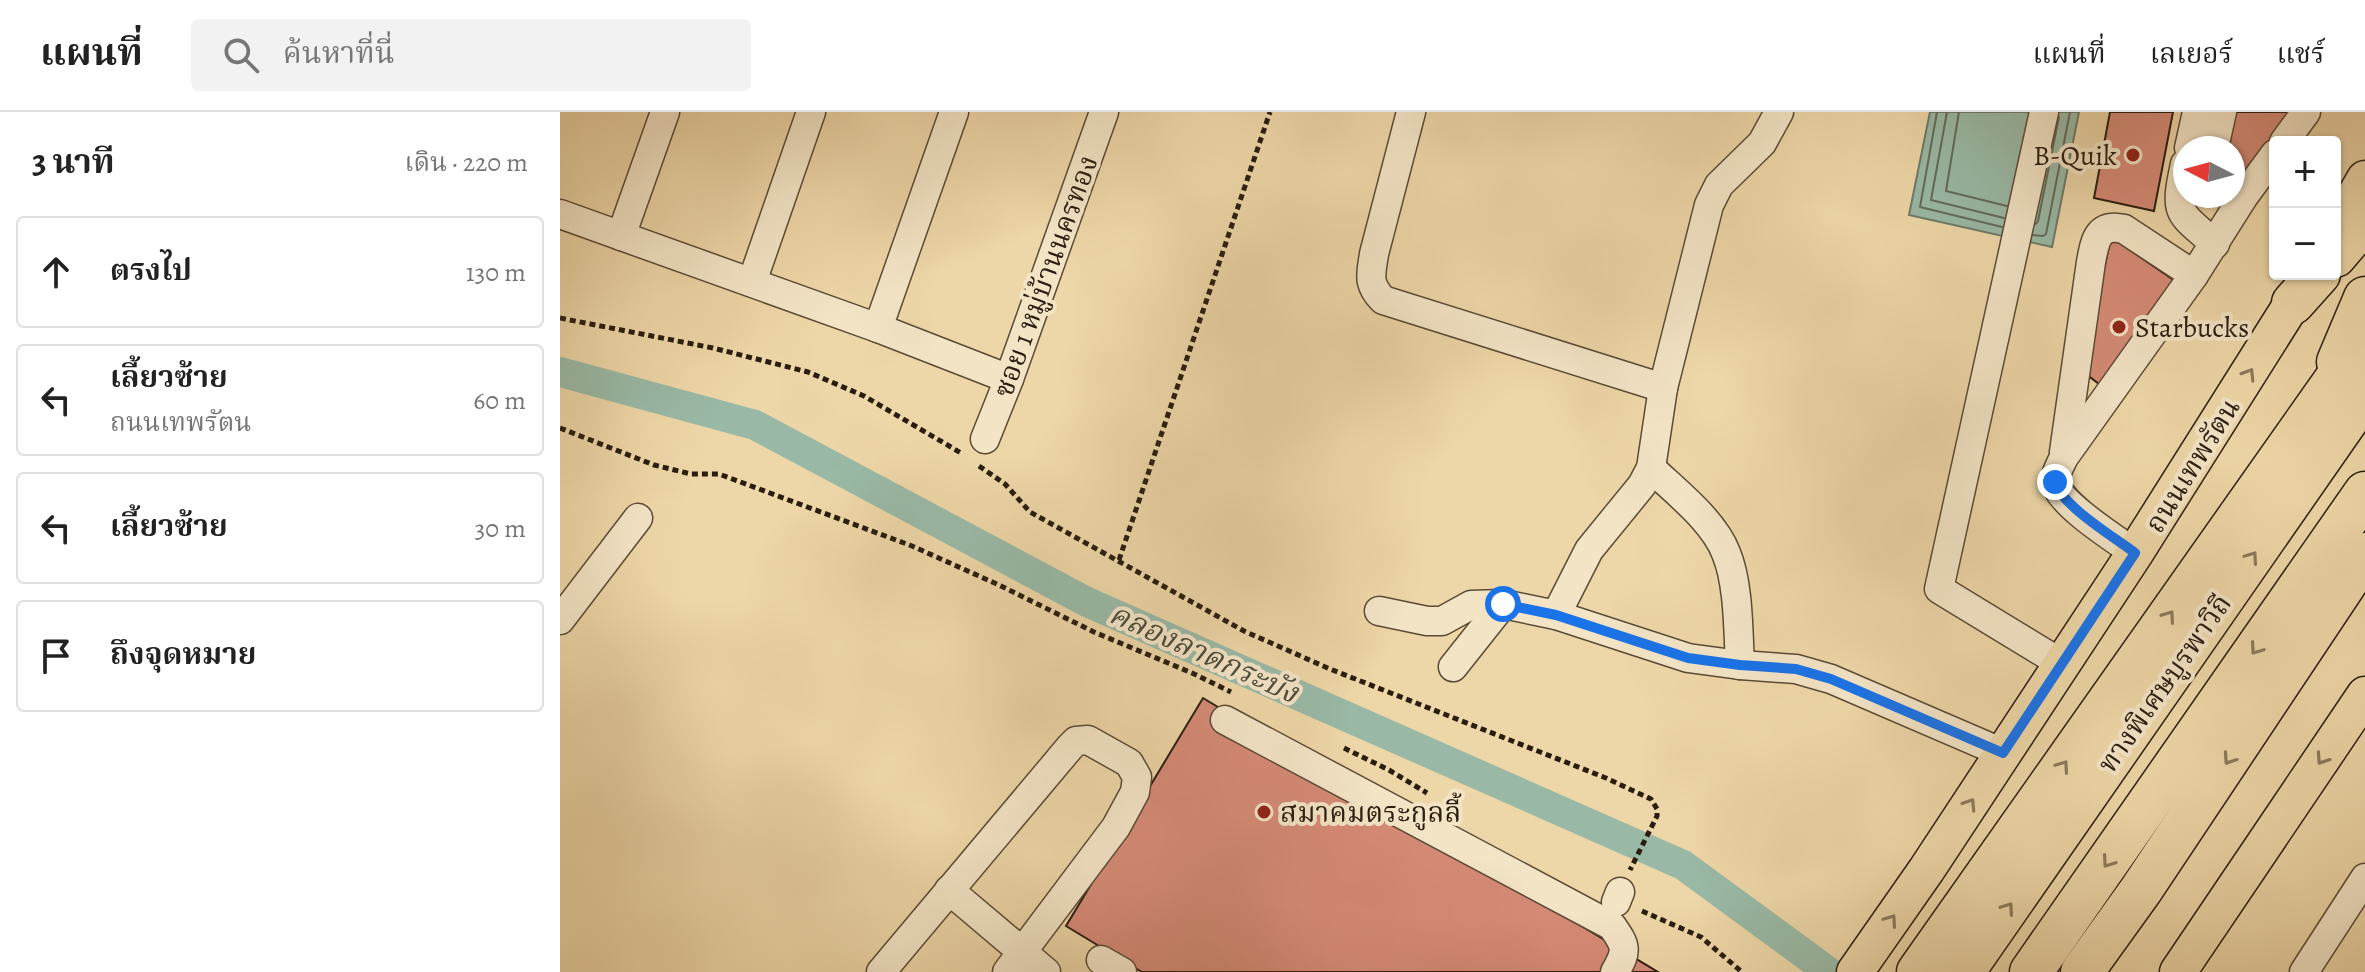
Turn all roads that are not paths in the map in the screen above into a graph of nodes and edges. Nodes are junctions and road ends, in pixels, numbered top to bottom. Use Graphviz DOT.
graph roads {
  1 [pos="665,112"];
  2 [pos="811,112"];
  3 [pos="954,112"];
  4 [pos="1104,112"];
  5 [pos="1411,112"];
  6 [pos="1779,112"];
  7 [pos="2044,112"];
  8 [pos="2197,112"];
  9 [pos="2222,112"];
  10 [pos="2306,112"];
  11 [pos="2192,136"];
  12 [pos="2217,136"];
  13 [pos="2288,136"];
  14 [pos="2269,160"];
  15 [pos="2365,179"];
  16 [pos="2245,186"];
  17 [pos="2180,208"];
  18 [pos="2232,208"];
  19 [pos="560,214"];
  20 [pos="2341,221"];
  21 [pos="2365,221"];
  22 [pos="621,236"];
  23 [pos="2215,244"];
  24 [pos="2341,249"];
  25 [pos="2194,275"];
  26 [pos="752,282"];
  27 [pos="2308,284"];
  28 [pos="2365,298"];
  29 [pos="878,328"];
  30 [pos="2365,338"];
  31 [pos="1009,379"];
  32 [pos="1663,388"];
  33 [pos="2365,394"];
  34 [pos="2324,396"];
  35 [pos="985,439"];
  36 [pos="2064,457"];
  37 [pos="1651,468"];
  38 [pos="2365,493"];
  39 [pos="638,518"];
  40 [pos="2135,553"];
  41 [pos="2365,554"];
  42 [pos="1503,604"];
  43 [pos="1379,611"];
  44 [pos="1556,615"];
  45 [pos="560,620"];
  46 [pos="2062,664"];
  47 [pos="1740,665"];
  48 [pos="1453,667"];
  49 [pos="1228,706"];
  50 [pos="2359,718"];
  51 [pos="2003,753"];
  52 [pos="2365,878"];
  53 [pos="949,890"];
  54 [pos="1015,963"];
  55 [pos="881,972"];
  56 [pos="1046,972"];
  57 [pos="1615,972"];
  58 [pos="1855,972"];
  59 [pos="1918,972"];
  60 [pos="1963,972"];
  61 [pos="2031,972"];
  62 [pos="2082,972"];
  63 [pos="2178,972"];
  64 [pos="2304,972"];
  1 -- 22 [label="street"];
  2 -- 26 [label="street"];
  3 -- 29 [label="street"];
  4 -- 31 [label="street, ซอย 1 หมู่บ้านนครทอง"];
  5 -- 32 [label="street"];
  6 -- 32 [label="street"];
  7 -- 46 [label="street"];
  8 -- 11 [label="street"];
  9 -- 12 [label="street"];
  10 -- 13 [label="street"];
  14 -- 16 [label="street"];
  15 -- 20 [label="main road"];
  17 -- 23 [label="street"];
  18 -- 23 [label="street"];
  19 -- 22 [label="street"];
  21 -- 24 [label="highway"];
  22 -- 26 [label="street"];
  23 -- 25 [label="street"];
  25 -- 36 [label="street"];
  25 -- 36 [label="street"];
  26 -- 29 [label="street"];
  40 -- 27 [label="main road, ถนนเทพรัตน, one-way"];
  28 -- 34 [label="highway"];
  29 -- 31 [label="street"];
  30 -- 34 [label="highway"];
  31 -- 35 [label="street, ซอย 1 หมู่บ้านนครทอง"];
  32 -- 37 [label="street"];
  60 -- 33 [label="highway, ทางพิเศษบูรพาวิถี, one-way"];
  59 -- 34 [label="highway, one-way"];
  36 -- 40 [label="street"];
  37 -- 44 [label="street"];
  37 -- 47 [label="street"];
  38 -- 61 [label="highway, ทางพิเศษบูรพาวิถี, one-way"];
  39 -- 45 [label="street"];
  40 -- 46 [label="main road, ถนนเทพรัตน"];
  41 -- 62 [label="highway, one-way"];
  42 -- 43 [label="street"];
  42 -- 44 [label="street"];
  42 -- 48 [label="street"];
  44 -- 47 [label="street"];
  46 -- 51 [label="main road, ถนนเทพรัตน"];
  47 -- 51 [label="street"];
  49 -- 57 [label="street"];
  50 -- 63 [label="main road, one-way"];
  58 -- 51 [label="main road, ถนนเทพรัตน, one-way"];
  52 -- 64 [label="street"];
  53 -- 54 [label="street"];
  53 -- 54 [label="street"];
  53 -- 55 [label="street"];
  54 -- 56 [label="street"];
}
